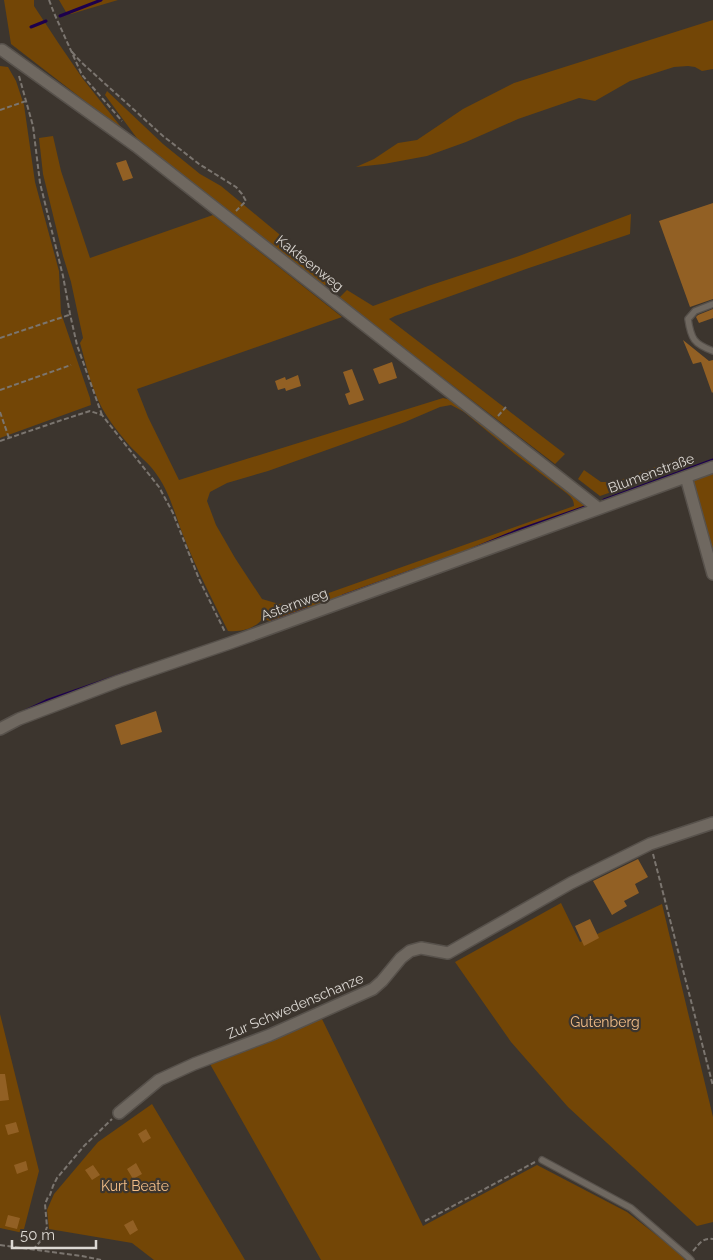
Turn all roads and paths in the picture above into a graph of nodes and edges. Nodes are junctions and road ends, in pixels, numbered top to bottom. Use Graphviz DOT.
graph roads {
  1 [pos="49,0"];
  2 [pos="1,49"];
  3 [pos="72,52"];
  4 [pos="14,58"];
  5 [pos="26,101"];
  6 [pos="0,110"];
  7 [pos="125,124"];
  8 [pos="228,218"];
  9 [pos="713,304"];
  10 [pos="70,314"];
  11 [pos="0,338"];
  12 [pos="713,351"];
  13 [pos="71,365"];
  14 [pos="0,390"];
  15 [pos="0,412"];
  16 [pos="102,415"];
  17 [pos="9,438"];
  18 [pos="0,441"];
  19 [pos="713,467"];
  20 [pos="686,477"];
  21 [pos="598,508"];
  22 [pos="713,574"];
  23 [pos="230,643"];
  24 [pos="0,729"];
  25 [pos="713,823"];
  26 [pos="650,844"];
  27 [pos="713,1086"];
  28 [pos="119,1113"];
  29 [pos="542,1160"];
  30 [pos="425,1221"];
  31 [pos="713,1239"];
  32 [pos="0,1245"];
  33 [pos="33,1250"];
  34 [pos="689,1258"];
  35 [pos="101,1260"];
  1 -- 3 [label="path"];
  2 -- 4 [label="street, Kakteenweg"];
  3 -- 7 [label="path"];
  3 -- 8 [label="path"];
  4 -- 5 [label="path"];
  4 -- 8 [label="street, Kakteenweg"];
  5 -- 6 [label="path"];
  5 -- 10 [label="path"];
  8 -- 21 [label="street, Kakteenweg"];
  9 -- 12 [label="lane"];
  10 -- 11 [label="path"];
  10 -- 16 [label="path"];
  13 -- 14 [label="path"];
  15 -- 17 [label="path"];
  16 -- 17 [label="path"];
  16 -- 23 [label="path"];
  17 -- 18 [label="path"];
  19 -- 20 [label="street, Blumenstraße"];
  20 -- 21 [label="street, Blumenstraße"];
  20 -- 22 [label="street"];
  21 -- 23 [label="street, Asternweg"];
  23 -- 24 [label="street, Asternweg"];
  25 -- 26 [label="street, Zur Schwedenschanze"];
  26 -- 27 [label="path"];
  26 -- 28 [label="street, Zur Schwedenschanze"];
  28 -- 33 [label="path"];
  29 -- 30 [label="path"];
  29 -- 34 [label="lane"];
  31 -- 34 [label="path"];
  32 -- 33 [label="path"];
  33 -- 35 [label="path"];
}
